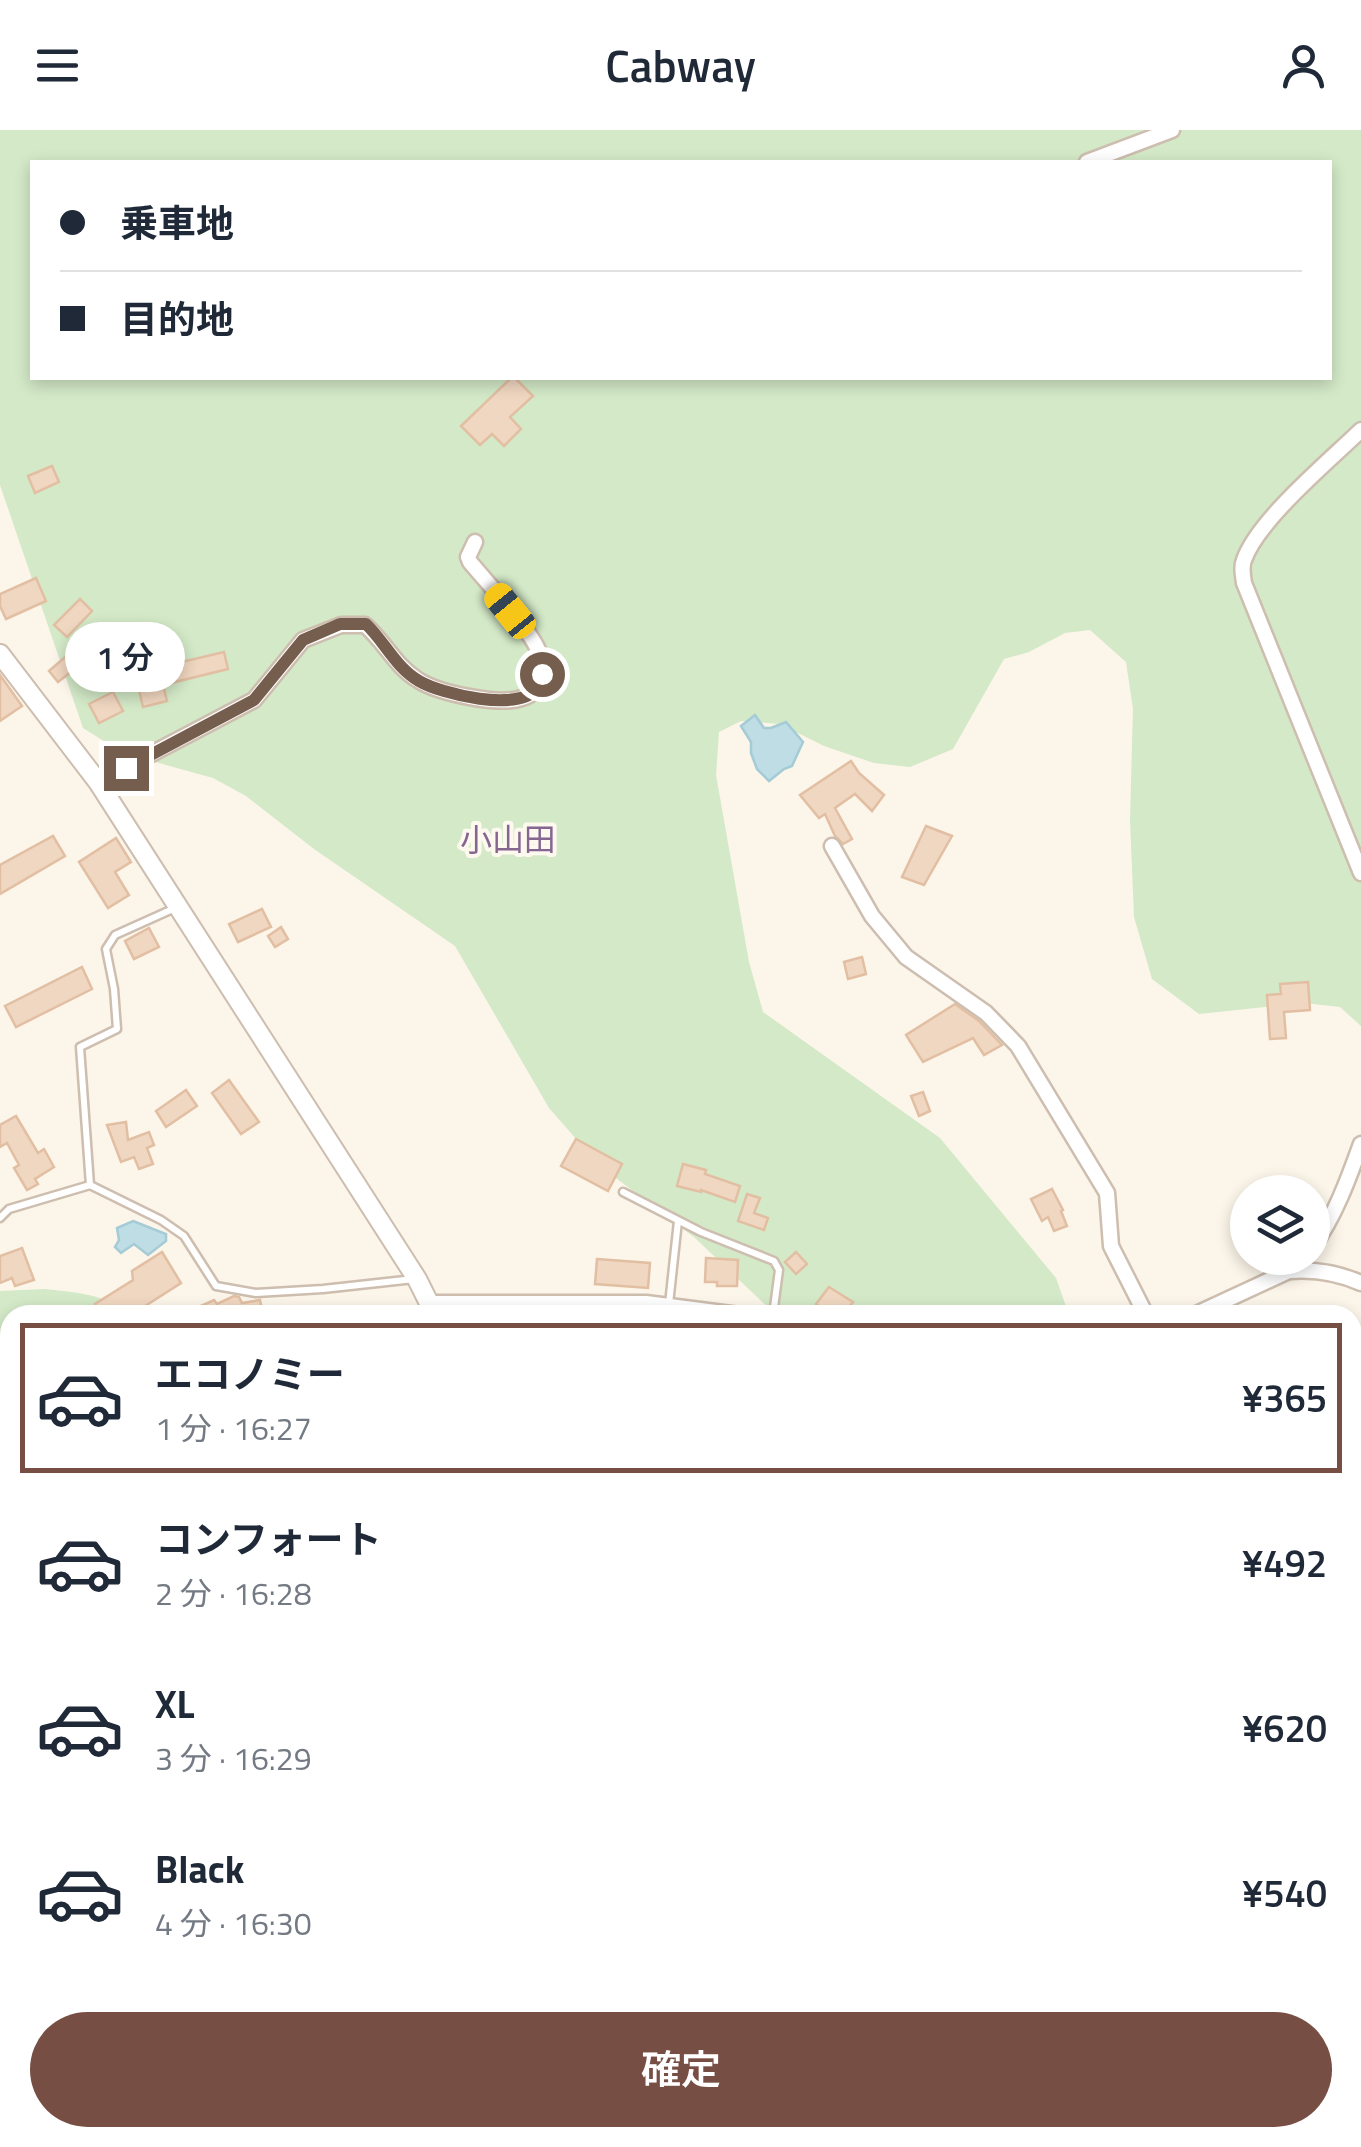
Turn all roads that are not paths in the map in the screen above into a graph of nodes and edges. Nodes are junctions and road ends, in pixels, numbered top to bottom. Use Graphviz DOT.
graph roads {
  1 [pos="1172,130"];
  2 [pos="1092,160"];
  3 [pos="1361,430"];
  4 [pos="474,542"];
  5 [pos="0,654"];
  6 [pos="98,782"];
  7 [pos="832,846"];
  8 [pos="1361,873"];
  9 [pos="178,907"];
  10 [pos="1361,1144"];
  11 [pos="90,1185"];
  12 [pos="623,1192"];
  13 [pos="0,1218"];
  14 [pos="1330,1219"];
  15 [pos="678,1221"];
  16 [pos="1330,1273"];
  17 [pos="1280,1275"];
  18 [pos="417,1278"];
  19 [pos="1361,1283"];
  20 [pos="430,1305"];
  21 [pos="575,1305"];
  22 [pos="661,1305"];
  23 [pos="669,1305"];
  24 [pos="775,1305"];
  25 [pos="1141,1305"];
  26 [pos="1216,1305"];
  1 -- 2 [label="street"];
  3 -- 8 [label="street"];
  4 -- 6 [label="street"];
  5 -- 6 [label="street"];
  6 -- 9 [label="street"];
  7 -- 25 [label="street"];
  9 -- 11 [label="lane"];
  9 -- 18 [label="street"];
  10 -- 14 [label="street"];
  11 -- 13 [label="lane"];
  11 -- 18 [label="lane"];
  12 -- 15 [label="lane"];
  15 -- 23 [label="lane"];
  15 -- 24 [label="lane"];
  16 -- 19 [label="street"];
  17 -- 26 [label="street"];
  18 -- 20 [label="street"];
  21 -- 22 [label="street"];
}
